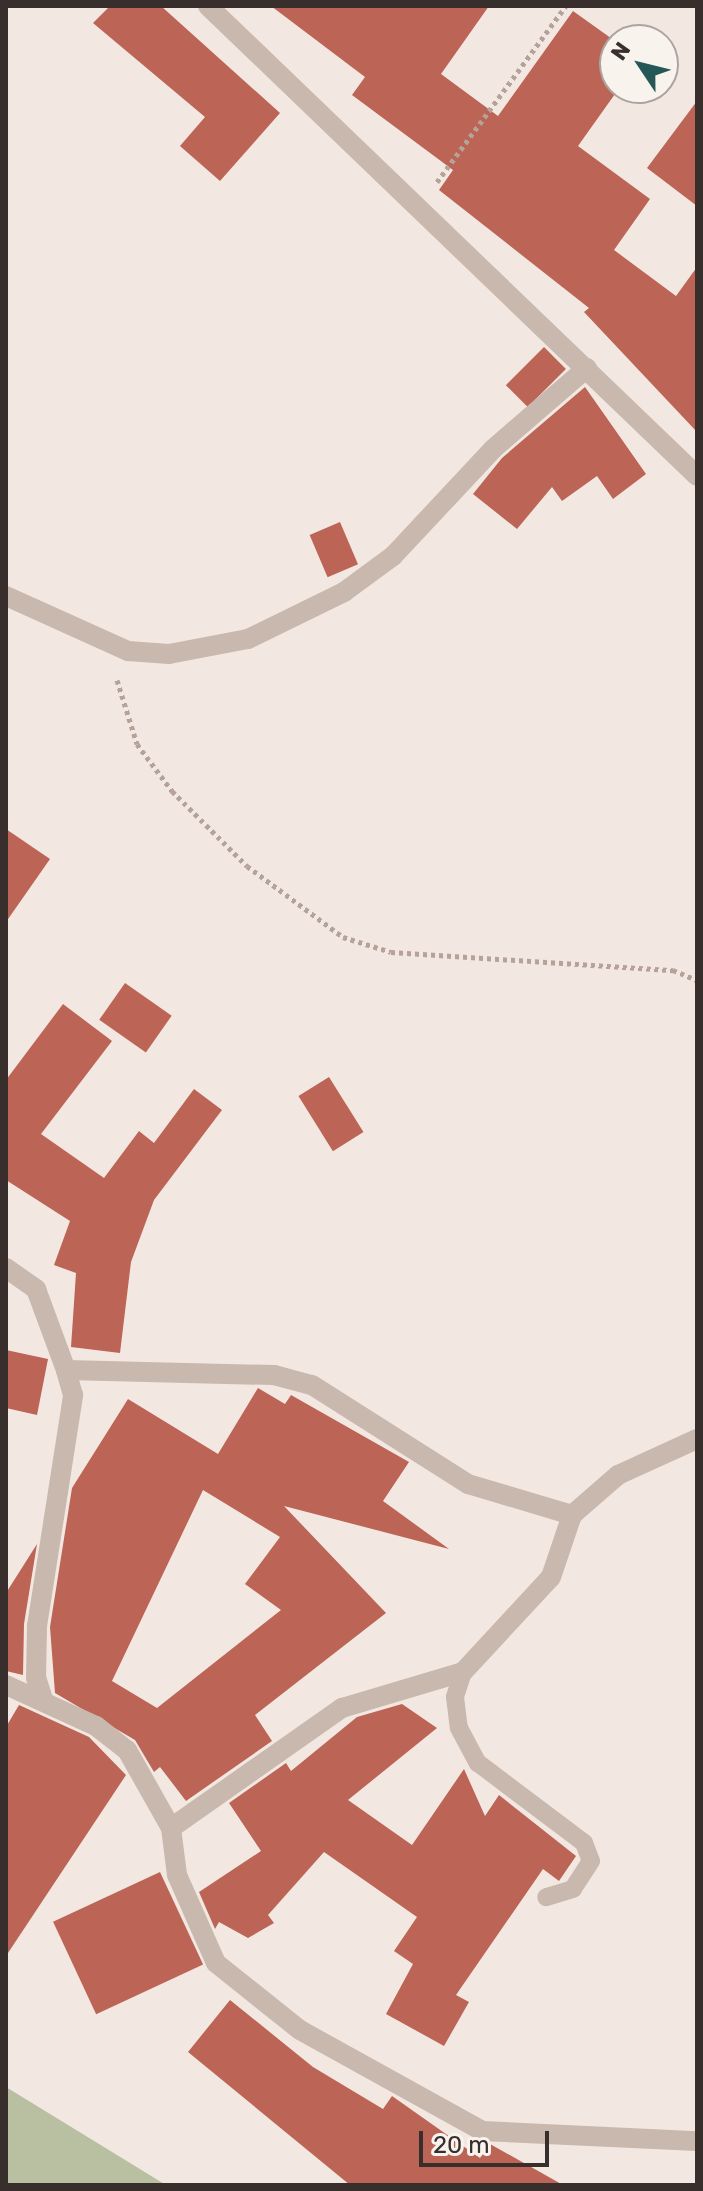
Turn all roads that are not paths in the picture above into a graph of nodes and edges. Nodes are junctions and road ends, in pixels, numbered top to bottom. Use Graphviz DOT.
graph roads {
  1 [pos="208,6"];
  2 [pos="587,368"];
  3 [pos="697,476"];
  4 [pos="6,596"];
  5 [pos="6,1268"];
  6 [pos="66,1370"];
  7 [pos="697,1439"];
  8 [pos="572,1515"];
  9 [pos="463,1672"];
  10 [pos="6,1685"];
  11 [pos="43,1699"];
  12 [pos="171,1828"];
  13 [pos="546,1897"];
  14 [pos="697,2141"];
  1 -- 2 [label="street"];
  2 -- 3 [label="street"];
  2 -- 4 [label="street"];
  5 -- 6 [label="street"];
  6 -- 8 [label="street"];
  6 -- 11 [label="street"];
  7 -- 8 [label="street"];
  8 -- 9 [label="street"];
  9 -- 12 [label="street"];
  9 -- 13 [label="lane"];
  10 -- 11 [label="street"];
  11 -- 12 [label="street"];
  12 -- 14 [label="street"];
}
